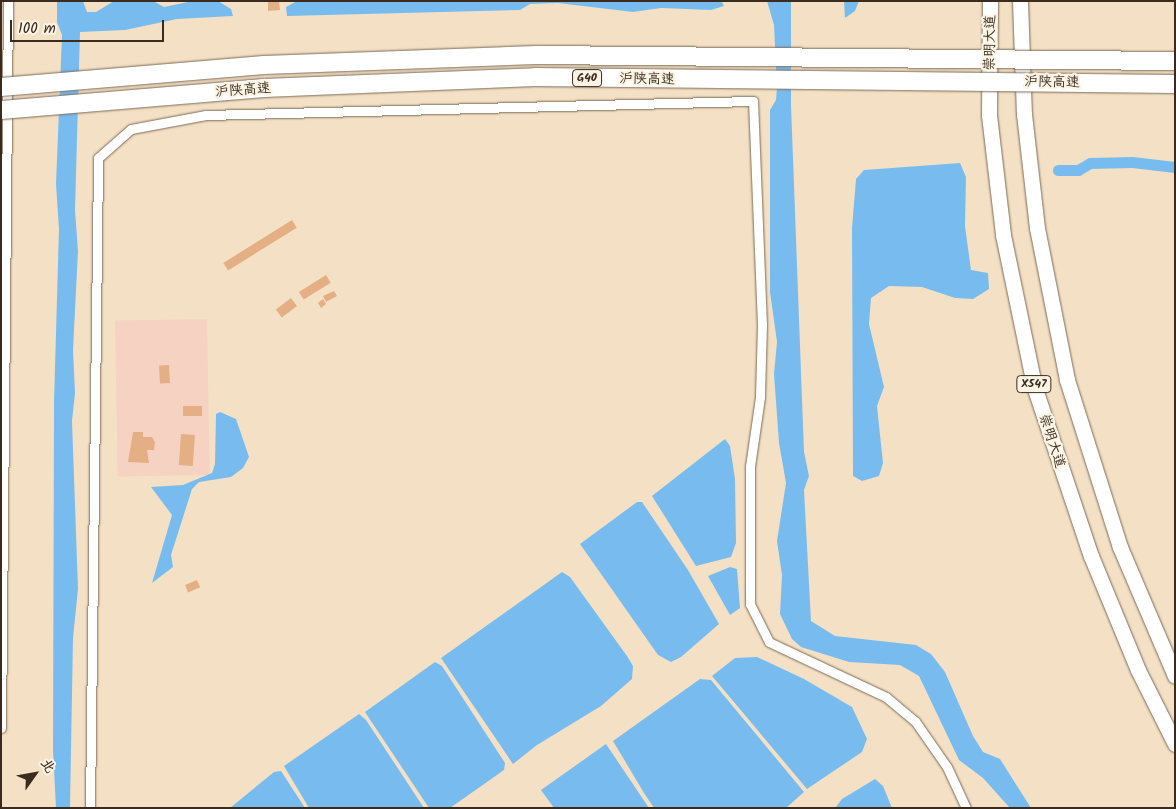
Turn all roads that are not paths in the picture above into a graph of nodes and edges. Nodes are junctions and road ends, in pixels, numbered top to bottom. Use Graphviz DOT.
graph roads {
  1 [pos="8,1"];
  2 [pos="990,1"];
  3 [pos="1020,1"];
  4 [pos="1175,61"];
  5 [pos="1175,84"];
  6 [pos="1,88"];
  7 [pos="1,110"];
  8 [pos="1175,676"];
  9 [pos="1,728"];
  10 [pos="1175,744"];
  11 [pos="90,808"];
  12 [pos="966,808"];
  1 -- 9 [label="street"];
  2 -- 10 [label="main road, 崇明大道 / X547"];
  3 -- 8 [label="main road, X547"];
  4 -- 6 [label="highway, 沪陕高速 / G40, bridge"];
  5 -- 7 [label="highway, 沪陕高速 / G40, bridge"];
  11 -- 12 [label="street"];
}
